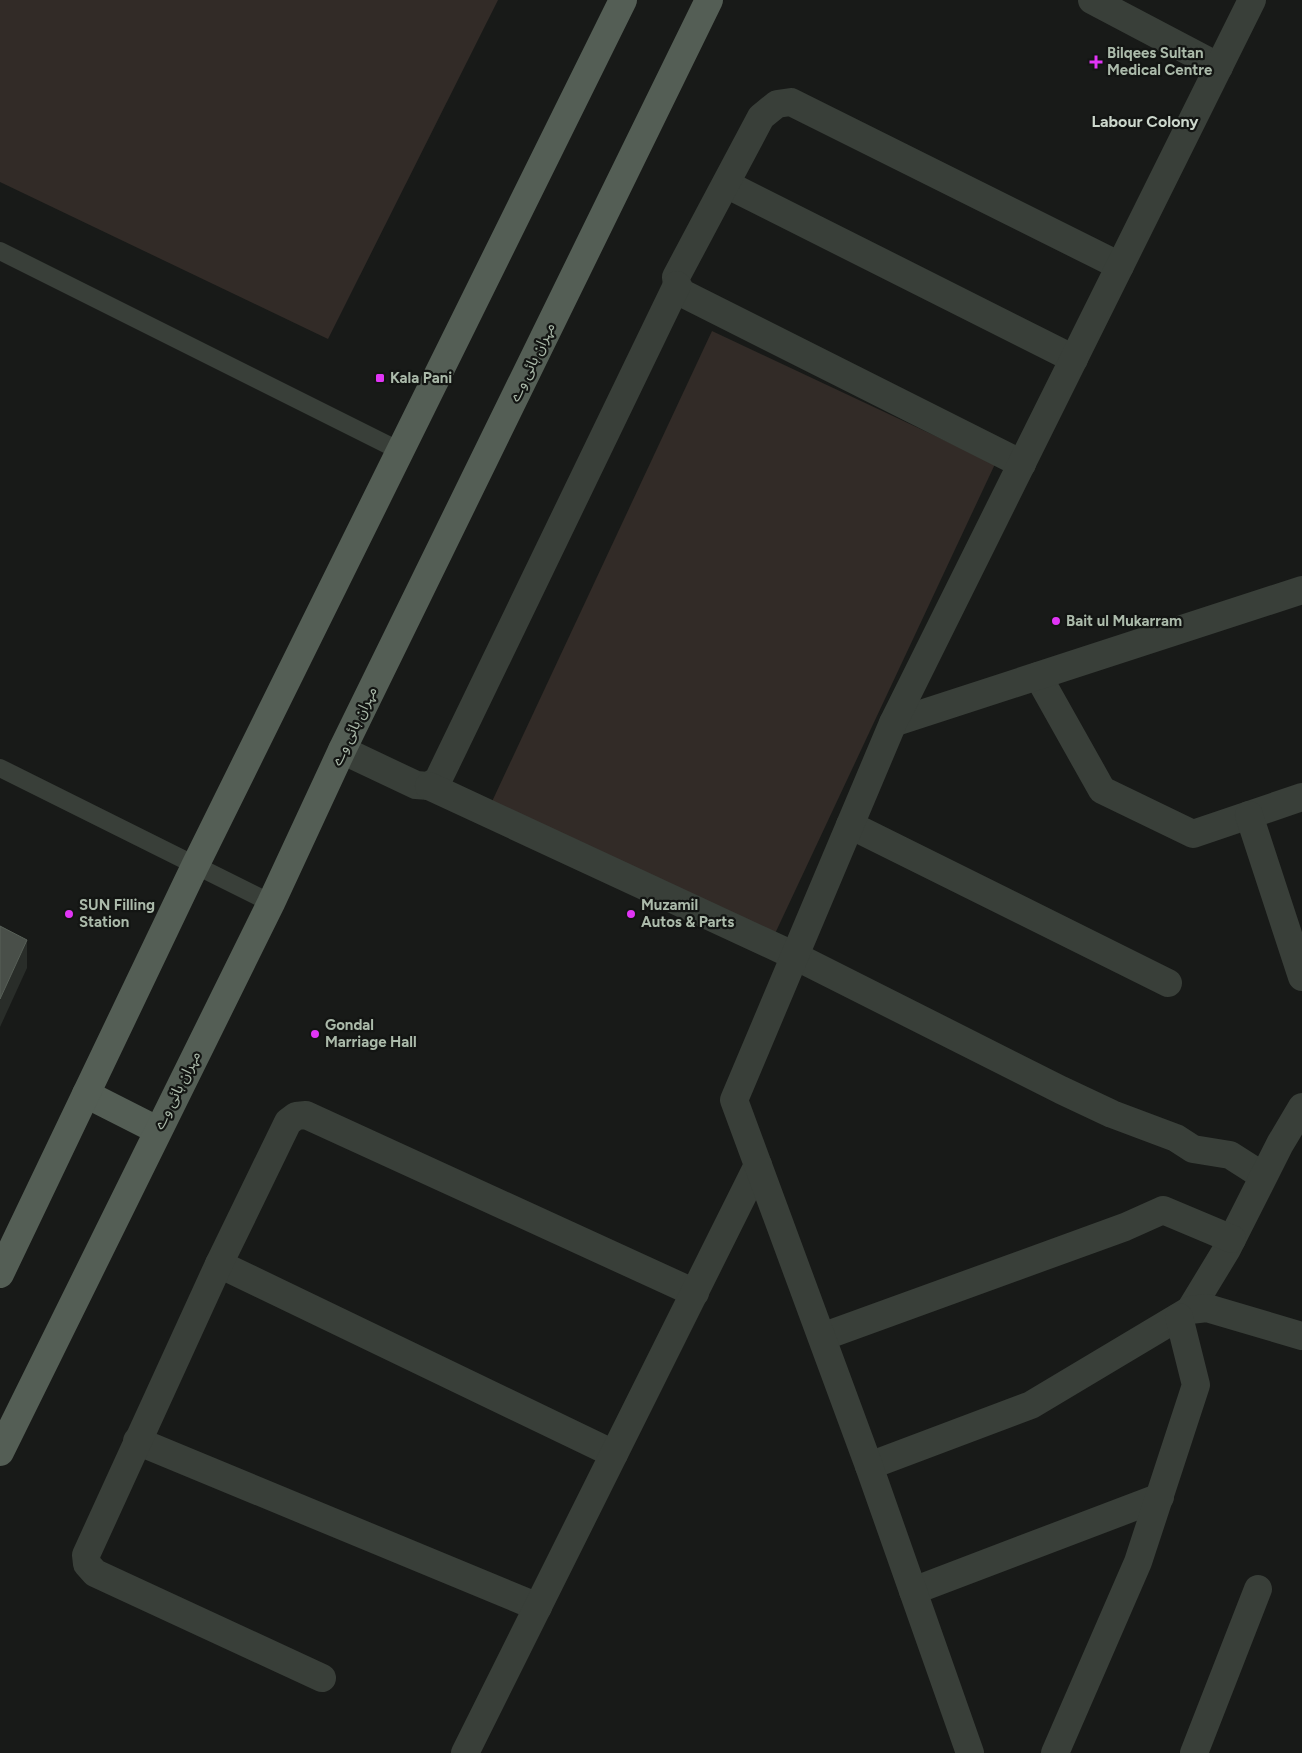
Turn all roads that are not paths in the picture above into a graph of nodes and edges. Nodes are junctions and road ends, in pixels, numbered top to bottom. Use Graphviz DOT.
graph roads {
  1 [pos="623,0"];
  2 [pos="709,0"];
  3 [pos="1092,0"];
  4 [pos="1252,0"];
  5 [pos="1219,67"];
  6 [pos="726,184"];
  7 [pos="0,252"];
  8 [pos="1120,266"];
  9 [pos="677,286"];
  10 [pos="1074,359"];
  11 [pos="400,451"];
  12 [pos="1022,464"];
  13 [pos="1302,590"];
  14 [pos="1038,676"];
  15 [pos="893,723"];
  16 [pos="342,750"];
  17 [pos="0,768"];
  18 [pos="429,786"];
  19 [pos="1302,797"];
  20 [pos="1249,815"];
  21 [pos="850,825"];
  22 [pos="195,866"];
  23 [pos="271,903"];
  24 [pos="1296,941"];
  25 [pos="795,956"];
  26 [pos="1302,977"];
  27 [pos="1168,983"];
  28 [pos="86,1094"];
  29 [pos="1302,1107"];
  30 [pos="158,1130"];
  31 [pos="758,1166"];
  32 [pos="1263,1176"];
  33 [pos="1232,1238"];
  34 [pos="219,1264"];
  35 [pos="0,1274"];
  36 [pos="695,1293"];
  37 [pos="1184,1314"];
  38 [pos="1302,1336"];
  39 [pos="822,1337"];
  40 [pos="137,1441"];
  41 [pos="0,1452"];
  42 [pos="614,1454"];
  43 [pos="869,1466"];
  44 [pos="1160,1497"];
  45 [pos="1258,1589"];
  46 [pos="913,1591"];
  47 [pos="538,1607"];
  48 [pos="322,1678"];
  49 [pos="467,1752"];
  50 [pos="970,1753"];
  51 [pos="1055,1753"];
  52 [pos="1194,1753"];
  1 -- 11 [label="main road"];
  2 -- 16 [label="main road, مہران ہائی وے"];
  3 -- 5 [label="street"];
  4 -- 5 [label="street"];
  5 -- 8 [label="street"];
  6 -- 8 [label="street"];
  6 -- 9 [label="street"];
  6 -- 10 [label="street"];
  7 -- 11 [label="lane"];
  8 -- 10 [label="street"];
  9 -- 12 [label="street"];
  9 -- 18 [label="street"];
  10 -- 12 [label="street"];
  11 -- 22 [label="main road"];
  12 -- 15 [label="street"];
  13 -- 14 [label="street"];
  14 -- 15 [label="street"];
  14 -- 20 [label="street"];
  15 -- 21 [label="street"];
  16 -- 18 [label="street"];
  16 -- 23 [label="main road, مہران ہائی وے"];
  17 -- 22 [label="lane"];
  18 -- 25 [label="street"];
  19 -- 20 [label="street"];
  20 -- 24 [label="street"];
  21 -- 25 [label="street"];
  21 -- 27 [label="street"];
  22 -- 23 [label="lane"];
  22 -- 28 [label="main road"];
  23 -- 30 [label="main road, مہران ہائی وے"];
  24 -- 26 [label="street"];
  25 -- 31 [label="street"];
  25 -- 32 [label="street"];
  28 -- 30 [label="main road"];
  28 -- 35 [label="main road"];
  29 -- 32 [label="street"];
  30 -- 41 [label="main road, مہران ہائی وے"];
  31 -- 36 [label="street"];
  31 -- 39 [label="street"];
  32 -- 33 [label="street"];
  33 -- 37 [label="street"];
  33 -- 39 [label="street"];
  34 -- 36 [label="street"];
  34 -- 40 [label="street"];
  34 -- 42 [label="street"];
  36 -- 42 [label="street"];
  37 -- 38 [label="street"];
  37 -- 43 [label="street"];
  37 -- 44 [label="street"];
  39 -- 43 [label="street"];
  40 -- 47 [label="street"];
  40 -- 48 [label="street"];
  42 -- 47 [label="street"];
  43 -- 46 [label="street"];
  44 -- 46 [label="street"];
  44 -- 51 [label="street"];
  45 -- 52 [label="street"];
  46 -- 50 [label="street"];
  47 -- 49 [label="street"];
}
